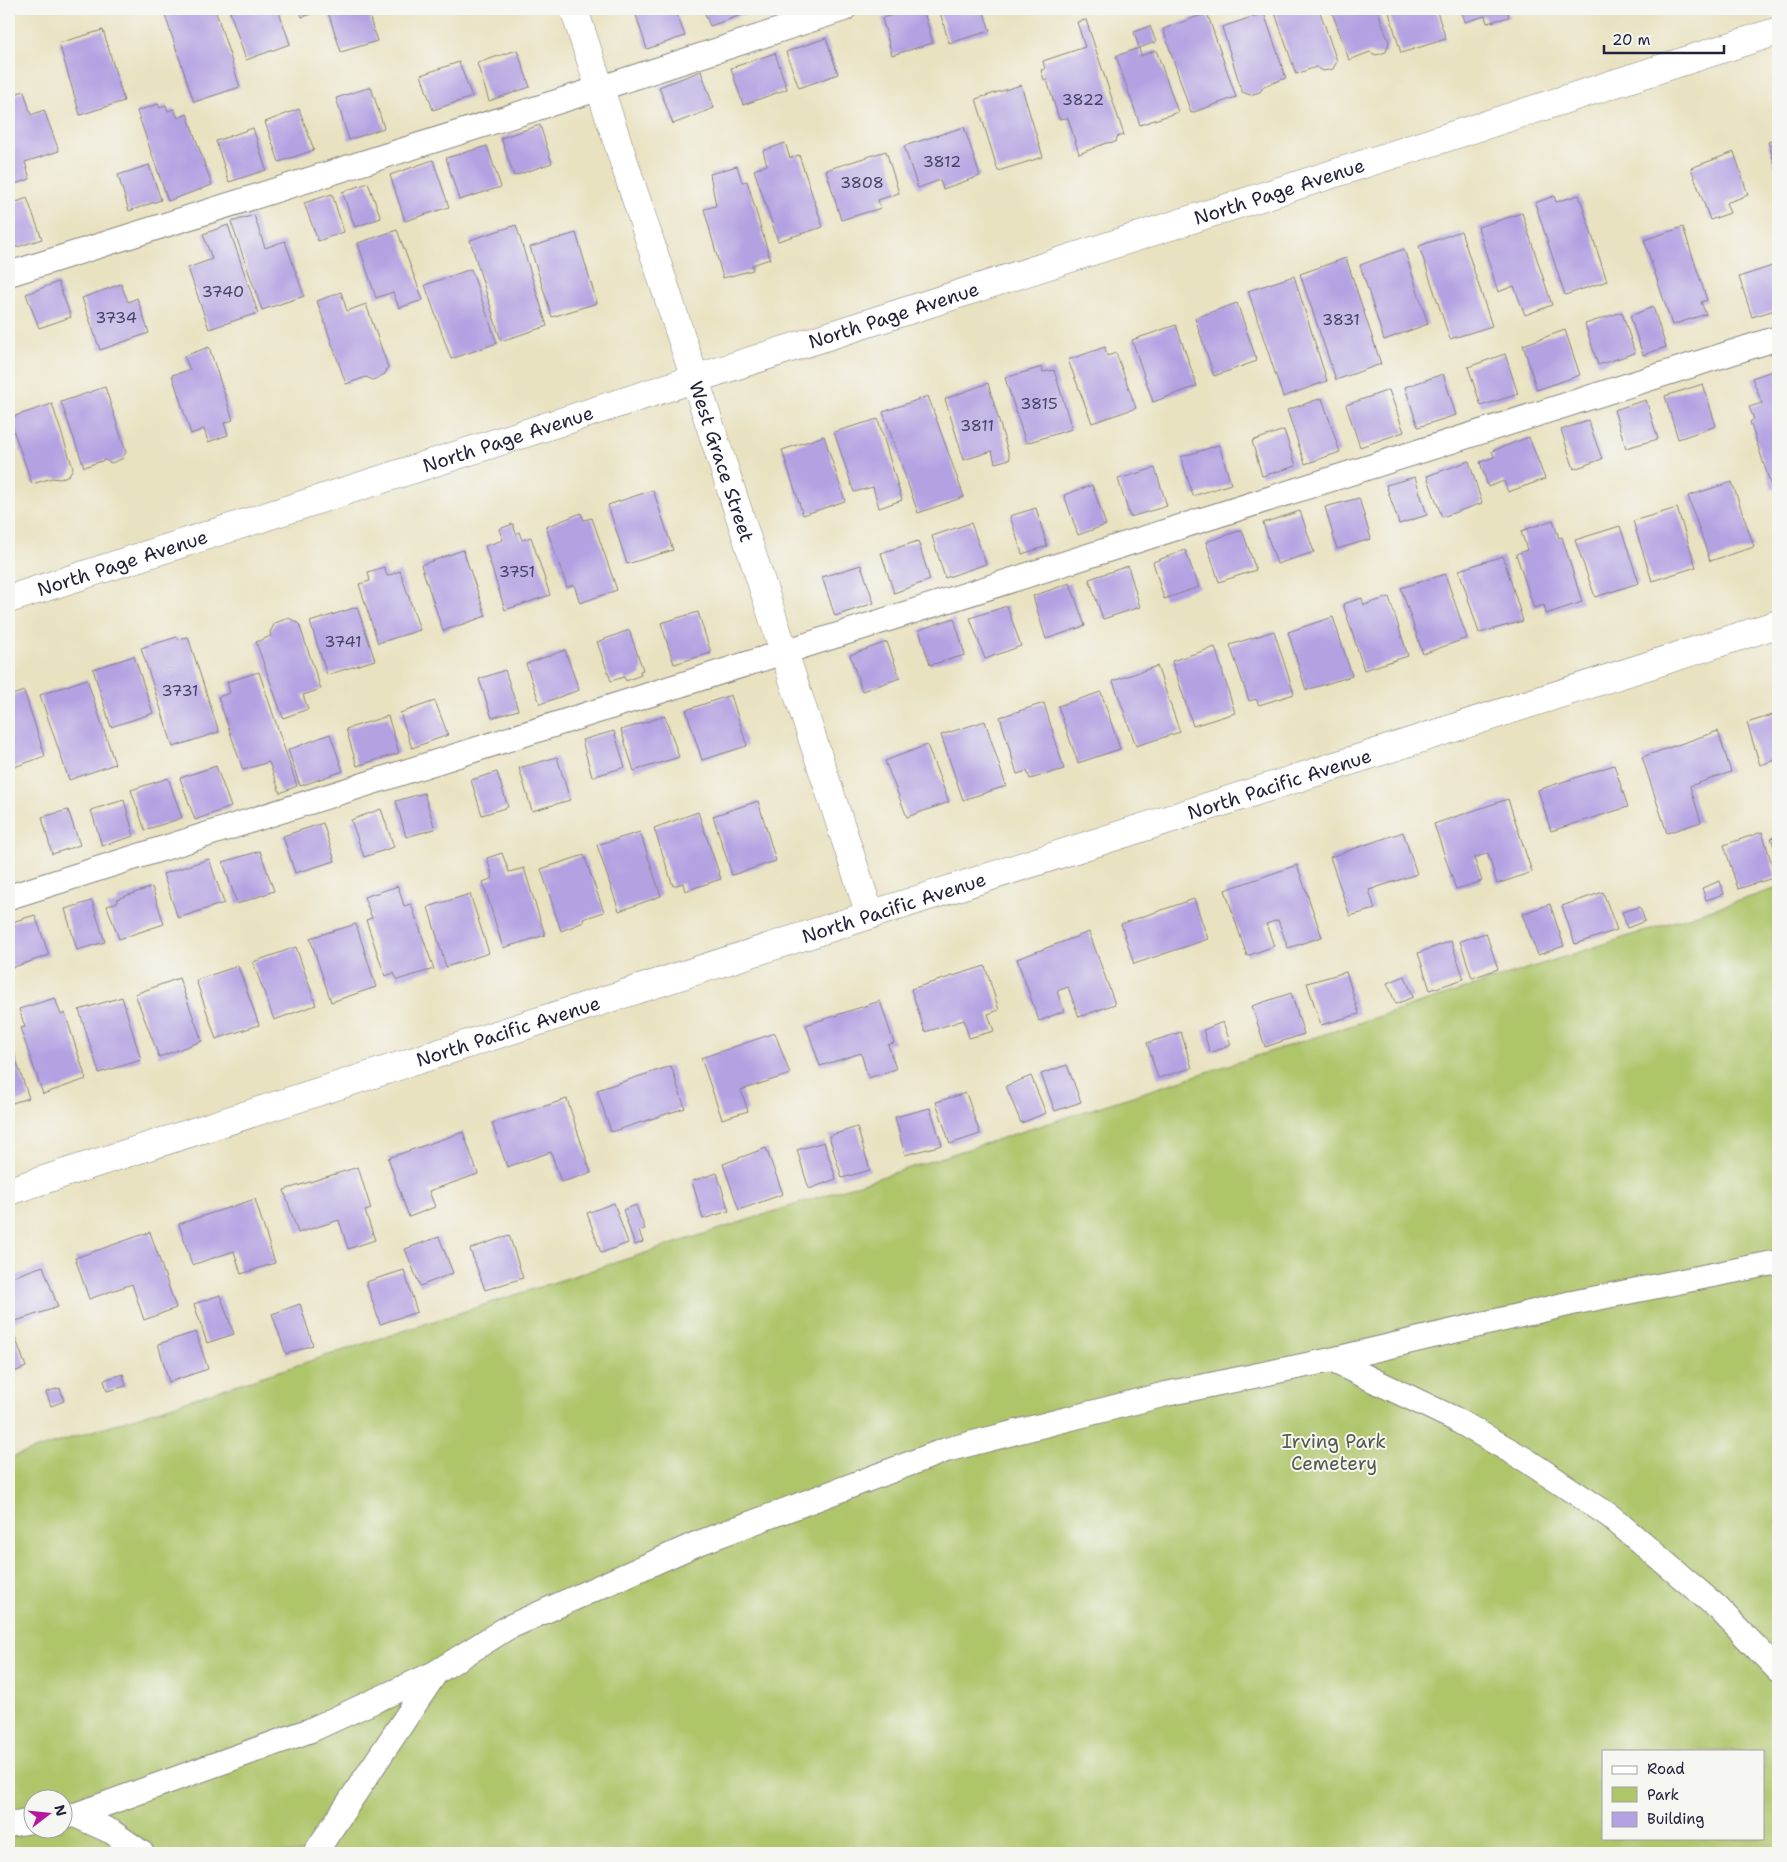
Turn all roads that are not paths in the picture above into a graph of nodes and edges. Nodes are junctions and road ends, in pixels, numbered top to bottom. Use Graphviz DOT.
graph roads {
  1 [pos="574,9"];
  2 [pos="844,9"];
  3 [pos="1778,31"];
  4 [pos="601,88"];
  5 [pos="9,274"];
  6 [pos="1778,338"];
  7 [pos="695,379"];
  8 [pos="9,599"];
  9 [pos="1778,624"];
  10 [pos="784,651"];
  11 [pos="9,897"];
  12 [pos="870,915"];
  13 [pos="9,1191"];
  14 [pos="1778,1262"];
  15 [pos="1331,1360"];
  16 [pos="1778,1670"];
  17 [pos="435,1673"];
  18 [pos="72,1815"];
  19 [pos="72,1817"];
  20 [pos="22,1823"];
  21 [pos="9,1825"];
  22 [pos="142,1853"];
  23 [pos="315,1853"];
  1 -- 4 [label="street, West Grace Street"];
  2 -- 4 [label="lane"];
  3 -- 7 [label="street, North Page Avenue"];
  4 -- 5 [label="lane"];
  4 -- 7 [label="street, West Grace Street"];
  6 -- 10 [label="lane"];
  7 -- 8 [label="street, North Page Avenue"];
  7 -- 10 [label="street, West Grace Street"];
  9 -- 12 [label="street, North Pacific Avenue"];
  10 -- 11 [label="lane"];
  10 -- 12 [label="street, West Grace Street"];
  12 -- 13 [label="street, North Pacific Avenue"];
  14 -- 15 [label="lane"];
  15 -- 16 [label="lane"];
  15 -- 17 [label="lane"];
  17 -- 18 [label="lane"];
  17 -- 23 [label="lane"];
  19 -- 22 [label="lane"];
  20 -- 21 [label="lane"];
}
